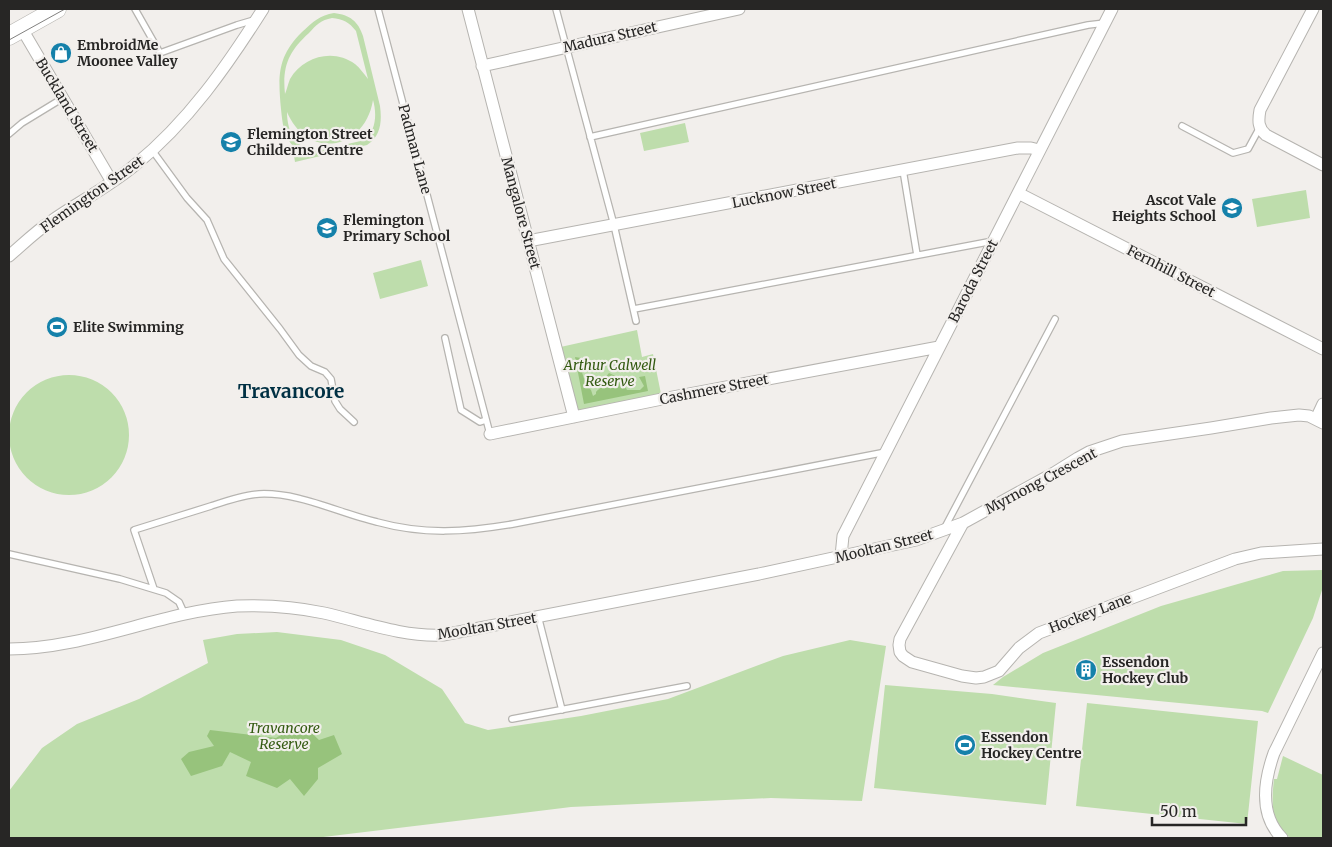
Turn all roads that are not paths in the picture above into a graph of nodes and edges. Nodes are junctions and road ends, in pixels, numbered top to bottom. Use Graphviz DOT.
graph roads {
  1 [pos="57,9"];
  2 [pos="135,9"];
  3 [pos="263,9"];
  4 [pos="378,9"];
  5 [pos="468,9"];
  6 [pos="556,9"];
  7 [pos="739,9"];
  8 [pos="1112,9"];
  9 [pos="1313,9"];
  10 [pos="256,20"];
  11 [pos="1105,23"];
  12 [pos="15,32"];
  13 [pos="566,47"];
  14 [pos="482,66"];
  15 [pos="63,98"];
  16 [pos="1182,126"];
  17 [pos="1259,126"];
  18 [pos="9,134"];
  19 [pos="590,137"];
  20 [pos="152,150"];
  21 [pos="1039,150"];
  22 [pos="1323,164"];
  23 [pos="903,170"];
  24 [pos="112,182"];
  25 [pos="1018,193"];
  26 [pos="614,225"];
  27 [pos="528,241"];
  28 [pos="993,241"];
  29 [pos="917,255"];
  30 [pos="9,256"];
  31 [pos="634,309"];
  32 [pos="1055,319"];
  33 [pos="636,321"];
  34 [pos="445,338"];
  35 [pos="939,347"];
  36 [pos="1323,349"];
  37 [pos="1323,404"];
  38 [pos="574,417"];
  39 [pos="486,420"];
  40 [pos="1320,421"];
  41 [pos="354,422"];
  42 [pos="490,434"];
  43 [pos="886,452"];
  44 [pos="963,524"];
  45 [pos="943,531"];
  46 [pos="1323,549"];
  47 [pos="9,554"];
  48 [pos="841,556"];
  49 [pos="154,589"];
  50 [pos="184,613"];
  51 [pos="538,616"];
  52 [pos="9,649"];
  53 [pos="1323,653"];
  54 [pos="687,686"];
  55 [pos="562,710"];
  56 [pos="512,719"];
  57 [pos="1282,838"];
  1 -- 12 [label="main road"];
  2 -- 10 [label="lane"];
  3 -- 10 [label="street, Flemington Street"];
  4 -- 39 [label="lane, Padman Lane"];
  5 -- 14 [label="street, Mangalore Street"];
  6 -- 13 [label="lane"];
  7 -- 13 [label="street, Madura Street"];
  8 -- 11 [label="street, Baroda Street"];
  9 -- 17 [label="street"];
  10 -- 20 [label="street, Flemington Street"];
  11 -- 19 [label="lane"];
  11 -- 21 [label="street, Baroda Street"];
  12 -- 15 [label="street, Buckland Street"];
  13 -- 14 [label="street, Madura Street"];
  13 -- 19 [label="lane"];
  14 -- 27 [label="street, Mangalore Street"];
  15 -- 18 [label="lane"];
  15 -- 24 [label="street, Buckland Street"];
  16 -- 17 [label="lane"];
  17 -- 22 [label="street"];
  19 -- 26 [label="lane"];
  20 -- 24 [label="street, Flemington Street"];
  20 -- 41 [label="lane"];
  21 -- 23 [label="street, Lucknow Street"];
  21 -- 25 [label="street, Baroda Street"];
  23 -- 26 [label="street, Lucknow Street"];
  23 -- 29 [label="lane"];
  24 -- 30 [label="street, Flemington Street"];
  25 -- 28 [label="street, Baroda Street"];
  25 -- 36 [label="street, Fernhill Street"];
  26 -- 27 [label="street, Lucknow Street"];
  26 -- 31 [label="lane"];
  27 -- 38 [label="street, Mangalore Street"];
  28 -- 29 [label="lane"];
  28 -- 35 [label="street, Baroda Street"];
  29 -- 31 [label="lane"];
  31 -- 33 [label="lane"];
  32 -- 45 [label="lane"];
  34 -- 39 [label="lane"];
  35 -- 38 [label="street, Cashmere Street"];
  35 -- 43 [label="street, Baroda Street"];
  37 -- 40 [label="street"];
  38 -- 42 [label="street, Cashmere Street"];
  39 -- 42 [label="lane, Padman Lane"];
  40 -- 44 [label="street, Myrnong Crescent"];
  43 -- 48 [label="street, Baroda Street"];
  43 -- 49 [label="lane"];
  44 -- 45 [label="street, Mooltan Street"];
  44 -- 46 [label="street, Hockey Lane"];
  45 -- 48 [label="street, Mooltan Street"];
  47 -- 49 [label="lane"];
  48 -- 51 [label="street, Mooltan Street"];
  49 -- 50 [label="lane"];
  50 -- 51 [label="street, Mooltan Street"];
  50 -- 52 [label="street, Mooltan Street"];
  51 -- 55 [label="lane"];
  53 -- 57 [label="street"];
  54 -- 55 [label="lane"];
  55 -- 56 [label="lane"];
}
